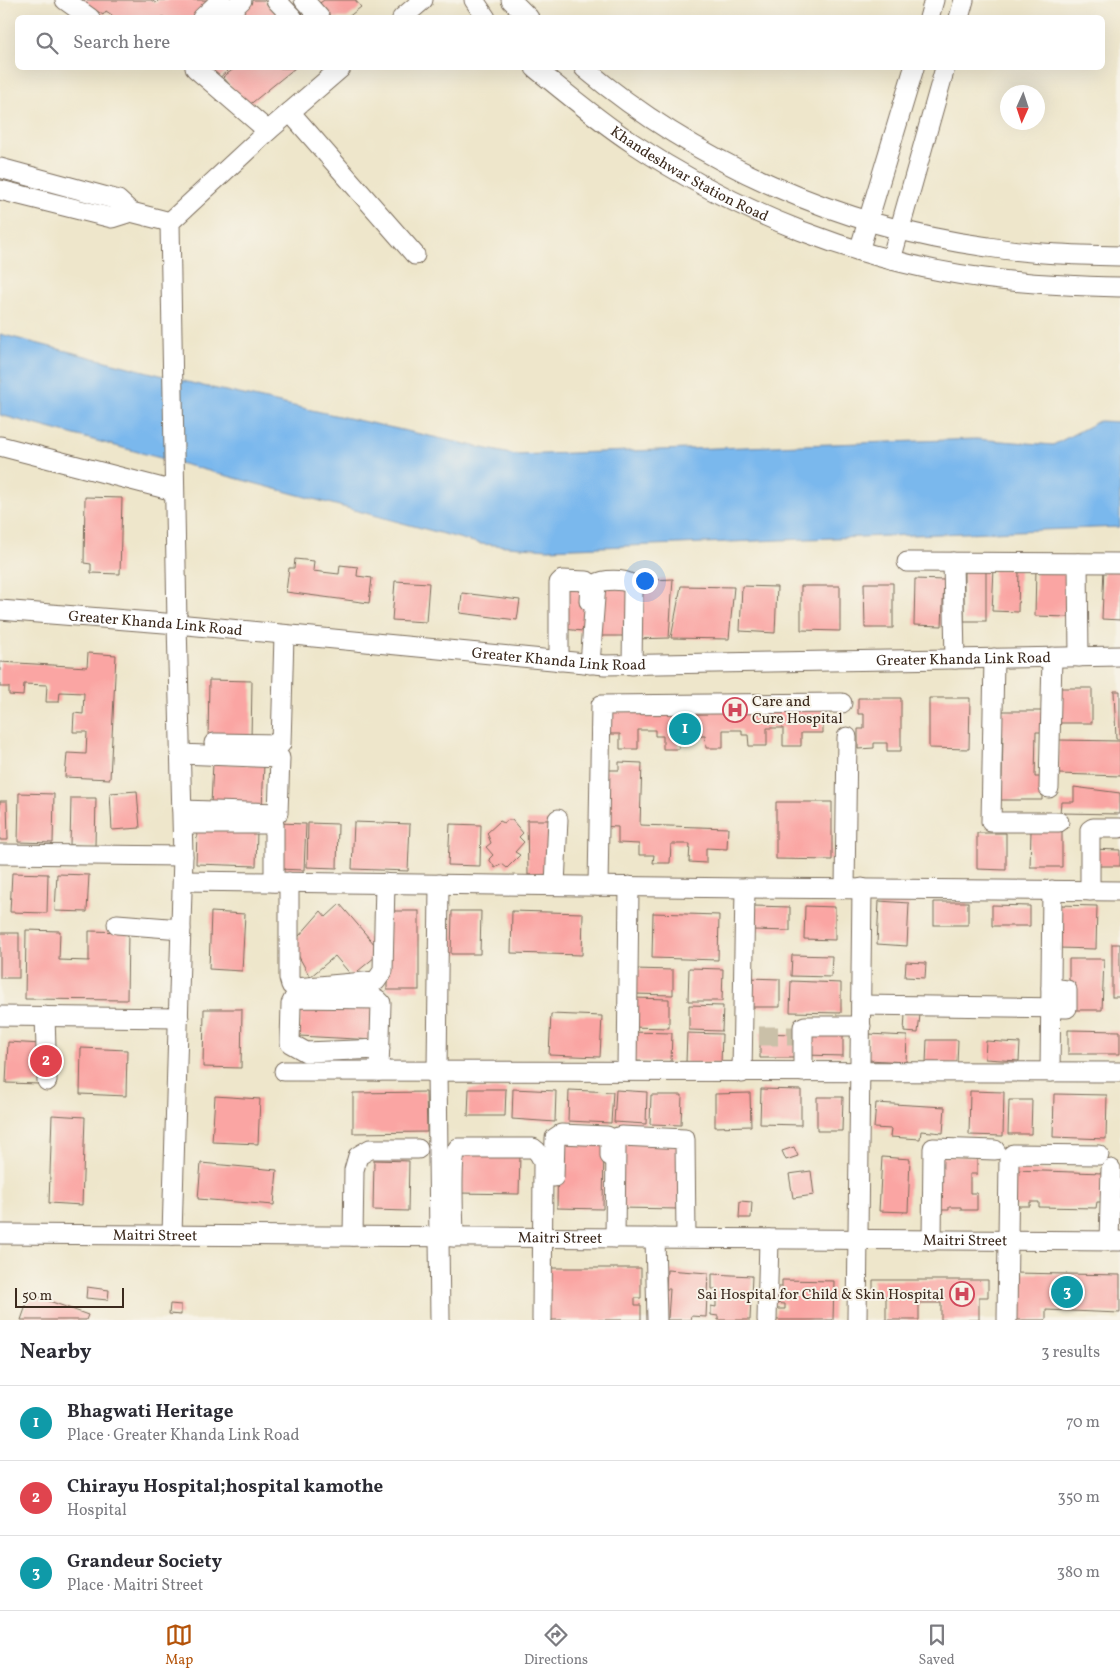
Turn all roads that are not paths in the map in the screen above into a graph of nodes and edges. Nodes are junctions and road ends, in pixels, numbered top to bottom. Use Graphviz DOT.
graph roads {
  1 [pos="65,0"];
  2 [pos="221,0"];
  3 [pos="242,0"];
  4 [pos="276,0"];
  5 [pos="304,0"];
  6 [pos="423,0"];
  7 [pos="474,0"];
  8 [pos="511,0"];
  9 [pos="934,0"];
  10 [pos="964,0"];
  11 [pos="86,15"];
  12 [pos="205,15"];
  13 [pos="226,15"];
  14 [pos="290,15"];
  15 [pos="317,15"];
  16 [pos="406,15"];
  17 [pos="484,15"];
  18 [pos="526,15"];
  19 [pos="930,15"];
  20 [pos="960,15"];
  21 [pos="197,70"];
  22 [pos="339,70"];
  23 [pos="538,70"];
  24 [pos="587,70"];
  25 [pos="913,70"];
  26 [pos="944,70"];
  27 [pos="290,112"];
  28 [pos="268,131"];
  29 [pos="0,168"];
  30 [pos="0,190"];
  31 [pos="130,212"];
  32 [pos="869,221"];
  33 [pos="170,222"];
  34 [pos="899,230"];
  35 [pos="860,251"];
  36 [pos="415,255"];
  37 [pos="1120,256"];
  38 [pos="892,260"];
  39 [pos="1120,287"];
  40 [pos="0,446"];
  41 [pos="174,482"];
  42 [pos="907,562"];
  43 [pos="954,562"];
  44 [pos="1078,562"];
  45 [pos="1120,563"];
  46 [pos="0,610"];
  47 [pos="177,624"];
  48 [pos="284,635"];
  49 [pos="1120,656"];
  50 [pos="1052,657"];
  51 [pos="1079,657"];
  52 [pos="994,658"];
  53 [pos="955,659"];
  54 [pos="559,661"];
  55 [pos="587,664"];
  56 [pos="632,664"];
  57 [pos="842,703"];
  58 [pos="847,737"];
  59 [pos="180,748"];
  60 [pos="1049,788"];
  61 [pos="182,817"];
  62 [pos="558,818"];
  63 [pos="1059,822"];
  64 [pos="1120,828"];
  65 [pos="0,854"];
  66 [pos="183,856"];
  67 [pos="183,881"];
  68 [pos="282,882"];
  69 [pos="385,883"];
  70 [pos="439,884"];
  71 [pos="555,885"];
  72 [pos="598,886"];
  73 [pos="629,886"];
  74 [pos="745,888"];
  75 [pos="854,888"];
  76 [pos="1052,890"];
  77 [pos="1090,891"];
  78 [pos="1120,891"];
  79 [pos="116,924"];
  80 [pos="181,929"];
  81 [pos="861,1005"];
  82 [pos="1051,1008"];
  83 [pos="0,1016"];
  84 [pos="45,1016"];
  85 [pos="179,1018"];
  86 [pos="861,1026"];
  87 [pos="796,1036"];
  88 [pos="380,1049"];
  89 [pos="833,1060"];
  90 [pos="801,1067"];
  91 [pos="284,1071"];
  92 [pos="379,1071"];
  93 [pos="437,1071"];
  94 [pos="627,1071"];
  95 [pos="861,1072"];
  96 [pos="1050,1072"];
  97 [pos="1120,1072"];
  98 [pos="742,1073"];
  99 [pos="47,1081"];
  100 [pos="418,1150"];
  101 [pos="995,1150"];
  102 [pos="0,1234"];
  103 [pos="172,1235"];
  104 [pos="354,1236"];
  105 [pos="447,1237"];
  106 [pos="547,1238"];
  107 [pos="612,1238"];
  108 [pos="650,1238"];
  109 [pos="686,1238"];
  110 [pos="763,1239"];
  111 [pos="859,1239"];
  112 [pos="932,1241"];
  113 [pos="1008,1241"];
  114 [pos="1115,1241"];
  115 [pos="440,1320"];
  116 [pos="542,1320"];
  117 [pos="646,1320"];
  118 [pos="657,1320"];
  119 [pos="757,1320"];
  120 [pos="768,1320"];
  121 [pos="857,1320"];
  122 [pos="1007,1320"];
  1 -- 11 [label="street"];
  2 -- 12 [label="street"];
  3 -- 13 [label="street"];
  4 -- 14 [label="street"];
  5 -- 15 [label="street"];
  6 -- 16 [label="street"];
  7 -- 17 [label="street"];
  8 -- 18 [label="street"];
  9 -- 19 [label="street"];
  10 -- 20 [label="street"];
  21 -- 28 [label="street"];
  22 -- 27 [label="street"];
  23 -- 35 [label="street, Khandeshwar Station Road"];
  24 -- 32 [label="street, Khandeshwar Station Road"];
  25 -- 32 [label="street"];
  26 -- 34 [label="street"];
  27 -- 28 [label="street"];
  27 -- 36 [label="street"];
  28 -- 33 [label="street"];
  29 -- 31 [label="street"];
  30 -- 31 [label="street"];
  31 -- 33 [label="street"];
  32 -- 34 [label="street, Khandeshwar Station Road"];
  32 -- 35 [label="street"];
  33 -- 41 [label="street"];
  34 -- 37 [label="street, Khandeshwar Station Road"];
  34 -- 38 [label="street"];
  35 -- 38 [label="street, Khandeshwar Station Road"];
  38 -- 39 [label="street, Khandeshwar Station Road"];
  40 -- 41 [label="street"];
  41 -- 47 [label="street"];
  42 -- 43 [label="street"];
  43 -- 44 [label="street"];
  43 -- 53 [label="street"];
  44 -- 45 [label="street"];
  44 -- 51 [label="street"];
  46 -- 47 [label="street, Greater Khanda Link Road"];
  47 -- 48 [label="street, Greater Khanda Link Road"];
  47 -- 59 [label="street"];
  48 -- 54 [label="street, Greater Khanda Link Road"];
  48 -- 59 [label="street"];
  49 -- 51 [label="street, Greater Khanda Link Road"];
  50 -- 51 [label="street, Greater Khanda Link Road"];
  50 -- 52 [label="street, Greater Khanda Link Road"];
  50 -- 60 [label="street"];
  52 -- 53 [label="street, Greater Khanda Link Road"];
  52 -- 63 [label="street"];
  53 -- 56 [label="street, Greater Khanda Link Road"];
  54 -- 55 [label="street, Greater Khanda Link Road"];
  54 -- 55 [label="street"];
  55 -- 56 [label="street, Greater Khanda Link Road"];
  55 -- 56 [label="street"];
  57 -- 72 [label="street"];
  58 -- 75 [label="street"];
  59 -- 61 [label="street"];
  59 -- 61 [label="street"];
  61 -- 66 [label="street"];
  61 -- 68 [label="street"];
  62 -- 71 [label="street"];
  64 -- 77 [label="street"];
  65 -- 66 [label="street"];
  66 -- 67 [label="street"];
  67 -- 68 [label="street"];
  67 -- 80 [label="street"];
  68 -- 69 [label="street"];
  68 -- 69 [label="street"];
  69 -- 70 [label="street"];
  70 -- 71 [label="street"];
  70 -- 93 [label="street"];
  71 -- 72 [label="street"];
  72 -- 73 [label="street"];
  73 -- 74 [label="street"];
  73 -- 94 [label="street"];
  74 -- 75 [label="street"];
  74 -- 98 [label="street"];
  75 -- 76 [label="street"];
  75 -- 81 [label="street"];
  76 -- 77 [label="street"];
  76 -- 82 [label="street"];
  77 -- 78 [label="street"];
  79 -- 80 [label="street"];
  80 -- 85 [label="street"];
  81 -- 82 [label="street"];
  81 -- 86 [label="street"];
  82 -- 96 [label="street"];
  83 -- 84 [label="street"];
  84 -- 85 [label="street"];
  84 -- 99 [label="street"];
  85 -- 103 [label="street"];
  86 -- 90 [label="street"];
  86 -- 95 [label="street"];
  87 -- 90 [label="street"];
  88 -- 88 [label="street"];
  88 -- 92 [label="street"];
  89 -- 90 [label="street"];
  90 -- 95 [label="street"];
  90 -- 98 [label="street"];
  91 -- 92 [label="street"];
  92 -- 93 [label="street"];
  93 -- 94 [label="street"];
  93 -- 105 [label="street"];
  94 -- 98 [label="street"];
  95 -- 96 [label="street"];
  95 -- 111 [label="street"];
  96 -- 97 [label="street"];
  100 -- 104 [label="street"];
  101 -- 112 [label="street"];
  102 -- 103 [label="street, Maitri Street"];
  103 -- 104 [label="street, Maitri Street"];
  104 -- 105 [label="street, Maitri Street"];
  105 -- 106 [label="street, Maitri Street"];
  105 -- 106 [label="street"];
  105 -- 115 [label="street"];
  106 -- 107 [label="street, Maitri Street"];
  106 -- 107 [label="street"];
  106 -- 116 [label="street"];
  107 -- 108 [label="street, Maitri Street"];
  107 -- 109 [label="street"];
  108 -- 109 [label="street, Maitri Street"];
  108 -- 117 [label="street"];
  108 -- 118 [label="street"];
  109 -- 110 [label="street, Maitri Street"];
  110 -- 111 [label="street, Maitri Street"];
  110 -- 119 [label="street"];
  110 -- 120 [label="street"];
  111 -- 112 [label="street, Maitri Street"];
  111 -- 121 [label="street"];
  112 -- 113 [label="street, Maitri Street"];
  113 -- 114 [label="street, Maitri Street"];
  113 -- 114 [label="street"];
  113 -- 122 [label="street"];
}
